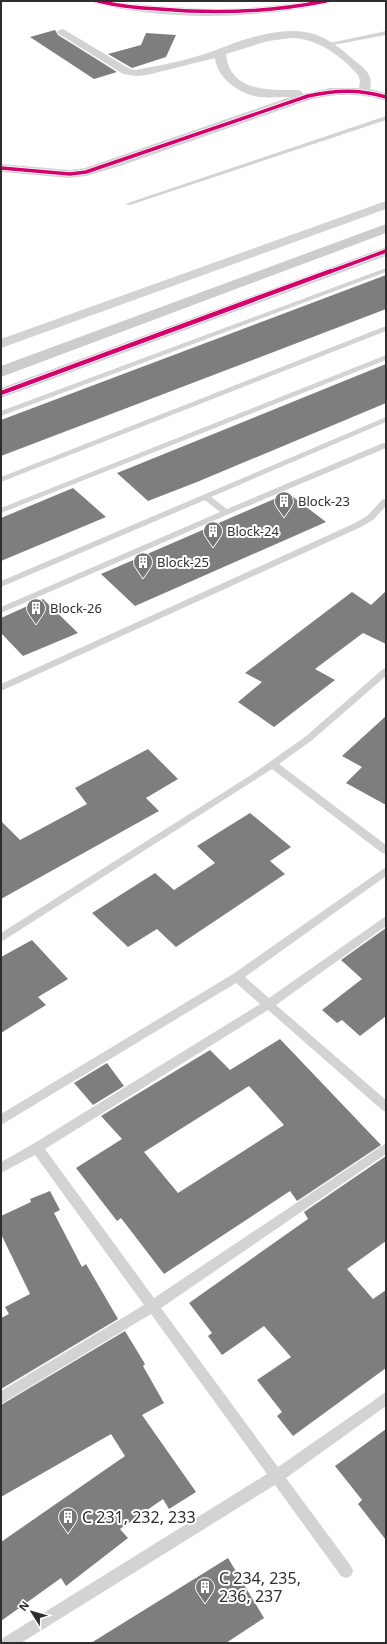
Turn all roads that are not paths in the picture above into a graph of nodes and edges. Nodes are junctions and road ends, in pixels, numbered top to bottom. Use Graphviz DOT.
graph roads {
  1 [pos="98,1"];
  2 [pos="326,1"];
  3 [pos="62,32"];
  4 [pos="386,33"];
  5 [pos="328,44"];
  6 [pos="220,52"];
  7 [pos="364,91"];
  8 [pos="307,96"];
  9 [pos="386,97"];
  10 [pos="386,118"];
  11 [pos="1,168"];
  12 [pos="128,204"];
  13 [pos="386,205"];
  14 [pos="386,216"];
  15 [pos="386,228"];
  16 [pos="386,251"];
  17 [pos="386,270"];
  18 [pos="386,328"];
  19 [pos="1,344"];
  20 [pos="386,357"];
  21 [pos="1,358"];
  22 [pos="1,372"];
  23 [pos="1,392"];
  24 [pos="1,414"];
  25 [pos="386,419"];
  26 [pos="386,445"];
  27 [pos="1,480"];
  28 [pos="205,496"];
  29 [pos="386,501"];
  30 [pos="1,511"];
  31 [pos="226,512"];
  32 [pos="1,584"];
  33 [pos="1,610"];
  34 [pos="386,671"];
  35 [pos="1,688"];
  36 [pos="272,764"];
  37 [pos="386,850"];
  38 [pos="386,871"];
  39 [pos="386,920"];
  40 [pos="1,938"];
  41 [pos="237,977"];
  42 [pos="269,1004"];
  43 [pos="386,1107"];
  44 [pos="1,1120"];
  45 [pos="38,1148"];
  46 [pos="386,1148"];
  47 [pos="1,1168"];
  48 [pos="152,1306"];
  49 [pos="1,1398"];
  50 [pos="386,1398"];
  51 [pos="277,1476"];
  52 [pos="346,1571"];
  53 [pos="8,1643"];
  1 -- 2 [label="street"];
  3 -- 6 [label="street"];
  4 -- 5 [label="lane"];
  5 -- 6 [label="street"];
  5 -- 7 [label="street"];
  6 -- 8 [label="street"];
  7 -- 8 [label="street"];
  7 -- 9 [label="street"];
  8 -- 11 [label="street"];
  10 -- 12 [label="lane"];
  13 -- 19 [label="street"];
  14 -- 21 [label="main road"];
  15 -- 22 [label="main road"];
  16 -- 23 [label="street"];
  17 -- 24 [label="lane"];
  18 -- 27 [label="lane"];
  20 -- 30 [label="lane"];
  25 -- 28 [label="lane"];
  26 -- 31 [label="lane"];
  28 -- 31 [label="lane"];
  28 -- 32 [label="lane"];
  29 -- 35 [label="lane"];
  31 -- 33 [label="lane"];
  34 -- 36 [label="lane"];
  36 -- 37 [label="lane"];
  36 -- 40 [label="lane"];
  38 -- 41 [label="lane"];
  39 -- 42 [label="lane"];
  41 -- 42 [label="lane"];
  41 -- 44 [label="lane"];
  42 -- 43 [label="lane"];
  42 -- 45 [label="lane"];
  45 -- 47 [label="lane"];
  45 -- 48 [label="lane"];
  46 -- 48 [label="lane"];
  48 -- 49 [label="lane"];
  48 -- 51 [label="lane"];
  50 -- 51 [label="lane"];
  51 -- 52 [label="lane"];
  51 -- 53 [label="lane"];
}
